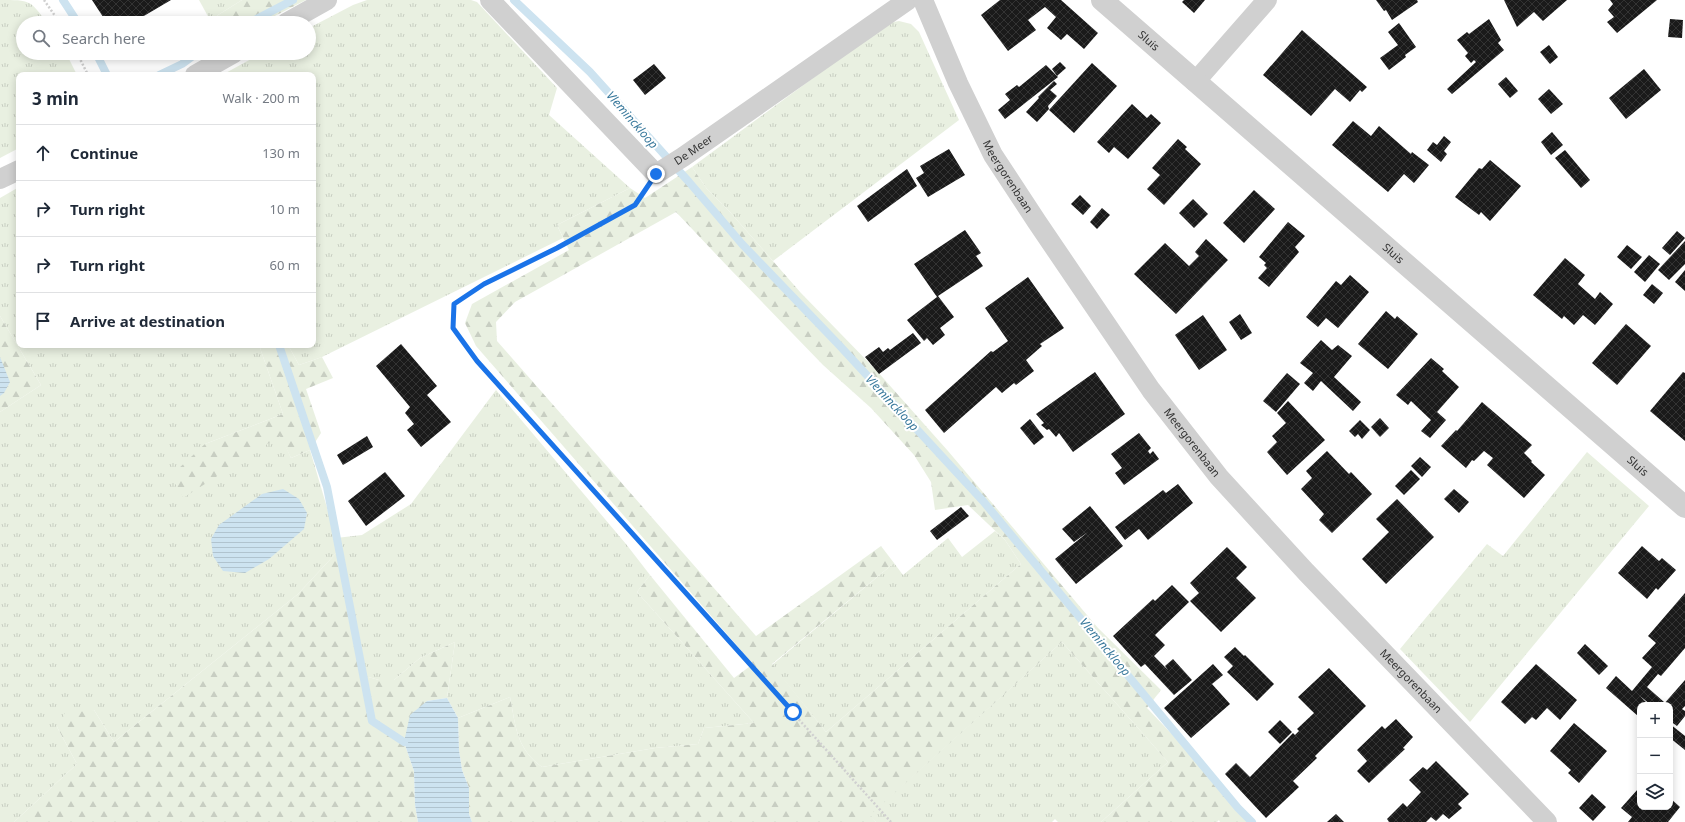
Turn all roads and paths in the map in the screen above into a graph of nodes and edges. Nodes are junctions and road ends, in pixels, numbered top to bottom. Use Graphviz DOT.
graph roads {
  1 [pos="44,0"];
  2 [pos="327,0"];
  3 [pos="490,0"];
  4 [pos="908,0"];
  5 [pos="923,0"];
  6 [pos="1102,0"];
  7 [pos="1267,0"];
  8 [pos="55,16"];
  9 [pos="298,16"];
  10 [pos="81,60"];
  11 [pos="222,60"];
  12 [pos="87,72"];
  13 [pos="200,72"];
  14 [pos="1195,82"];
  15 [pos="16,171"];
  16 [pos="656,174"];
  17 [pos="0,179"];
  18 [pos="1685,507"];
  19 [pos="891,822"];
  20 [pos="1547,822"];
  1 -- 8 [label="path"];
  2 -- 9 [label="street"];
  3 -- 16 [label="street"];
  4 -- 16 [label="street, De Meer"];
  5 -- 20 [label="street, Meergorenbaan"];
  6 -- 14 [label="street, Sluis"];
  7 -- 14 [label="street"];
  10 -- 12 [label="path"];
  11 -- 13 [label="street"];
  14 -- 18 [label="street, Sluis"];
  15 -- 17 [label="street"];
  16 -- 19 [label="path"];
}
